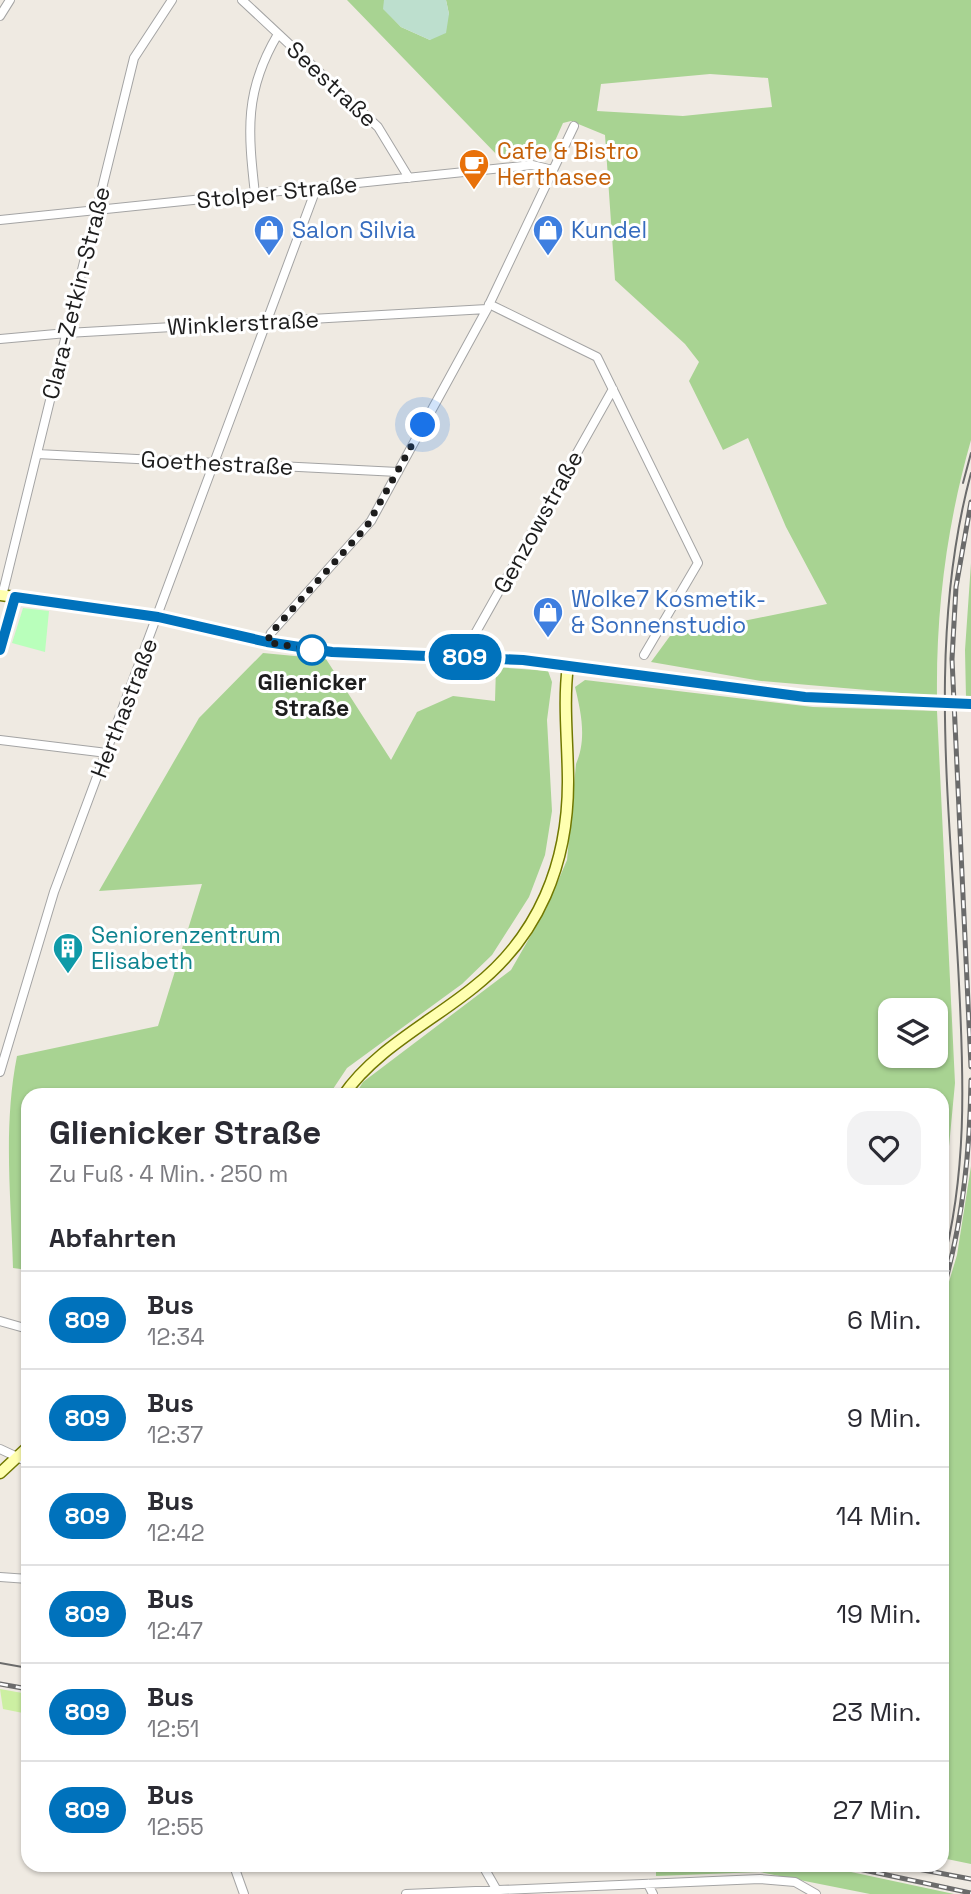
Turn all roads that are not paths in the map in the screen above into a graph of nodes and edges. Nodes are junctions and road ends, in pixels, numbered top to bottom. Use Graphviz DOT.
graph roads {
  1 [pos="10,0"];
  2 [pos="172,0"];
  3 [pos="242,0"];
  4 [pos="0,16"];
  5 [pos="278,34"];
  6 [pos="574,126"];
  7 [pos="553,170"];
  8 [pos="410,178"];
  9 [pos="316,189"];
  10 [pos="255,194"];
  11 [pos="97,210"];
  12 [pos="0,220"];
  13 [pos="488,307"];
  14 [pos="267,322"];
  15 [pos="67,333"];
  16 [pos="0,339"];
  17 [pos="613,389"];
  18 [pos="37,454"];
  19 [pos="215,463"];
  20 [pos="398,472"];
  21 [pos="1,596"];
  22 [pos="15,597"];
  23 [pos="158,617"];
  24 [pos="267,642"];
  25 [pos="0,650"];
  26 [pos="644,655"];
  27 [pos="466,657"];
  28 [pos="568,665"];
  29 [pos="971,705"];
  30 [pos="0,740"];
  31 [pos="107,753"];
  32 [pos="0,1072"];
  33 [pos="350,1088"];
  34 [pos="0,1321"];
  35 [pos="21,1327"];
  36 [pos="0,1449"];
  37 [pos="21,1458"];
  38 [pos="21,1460"];
  39 [pos="0,1473"];
  40 [pos="0,1577"];
  41 [pos="21,1578"];
  42 [pos="236,1872"];
  43 [pos="486,1872"];
  44 [pos="648,1884"];
  45 [pos="498,1892"];
  46 [pos="244,1894"];
  47 [pos="406,1894"];
  48 [pos="653,1894"];
  49 [pos="816,1894"];
  1 -- 4 [label="street"];
  2 -- 11 [label="street, Clara-Zetkin-Straße"];
  3 -- 5 [label="street, Seestraße"];
  5 -- 8 [label="street, Seestraße"];
  5 -- 10 [label="street"];
  6 -- 7 [label="street"];
  7 -- 8 [label="street, Stolper Straße"];
  7 -- 13 [label="street"];
  8 -- 9 [label="street, Stolper Straße"];
  9 -- 10 [label="street, Stolper Straße"];
  9 -- 14 [label="street, Herthastraße"];
  10 -- 11 [label="street, Stolper Straße"];
  11 -- 12 [label="street, Stolper Straße"];
  11 -- 15 [label="street, Clara-Zetkin-Straße"];
  13 -- 14 [label="street, Winklerstraße"];
  13 -- 17 [label="street"];
  13 -- 20 [label="street"];
  14 -- 15 [label="street, Winklerstraße"];
  14 -- 19 [label="street, Herthastraße"];
  15 -- 16 [label="street, Winklerstraße"];
  15 -- 18 [label="street, Clara-Zetkin-Straße"];
  17 -- 26 [label="street"];
  17 -- 27 [label="street, Genzowstraße"];
  18 -- 19 [label="street, Goethestraße"];
  18 -- 21 [label="street, Clara-Zetkin-Straße"];
  19 -- 20 [label="street, Goethestraße"];
  19 -- 23 [label="street, Herthastraße"];
  20 -- 24 [label="street"];
  21 -- 22 [label="main road"];
  22 -- 23 [label="main road"];
  22 -- 25 [label="street"];
  23 -- 24 [label="main road"];
  23 -- 31 [label="street, Herthastraße"];
  24 -- 27 [label="main road"];
  27 -- 28 [label="main road"];
  28 -- 29 [label="main road, bridge"];
  28 -- 33 [label="main road"];
  30 -- 31 [label="street"];
  31 -- 32 [label="street, Herthastraße"];
  34 -- 35 [label="street"];
  36 -- 37 [label="street"];
  38 -- 39 [label="main road"];
  40 -- 41 [label="street"];
  42 -- 46 [label="street"];
  43 -- 45 [label="street"];
  44 -- 45 [label="street"];
  44 -- 48 [label="street"];
  44 -- 49 [label="street"];
  45 -- 47 [label="street"];
}
